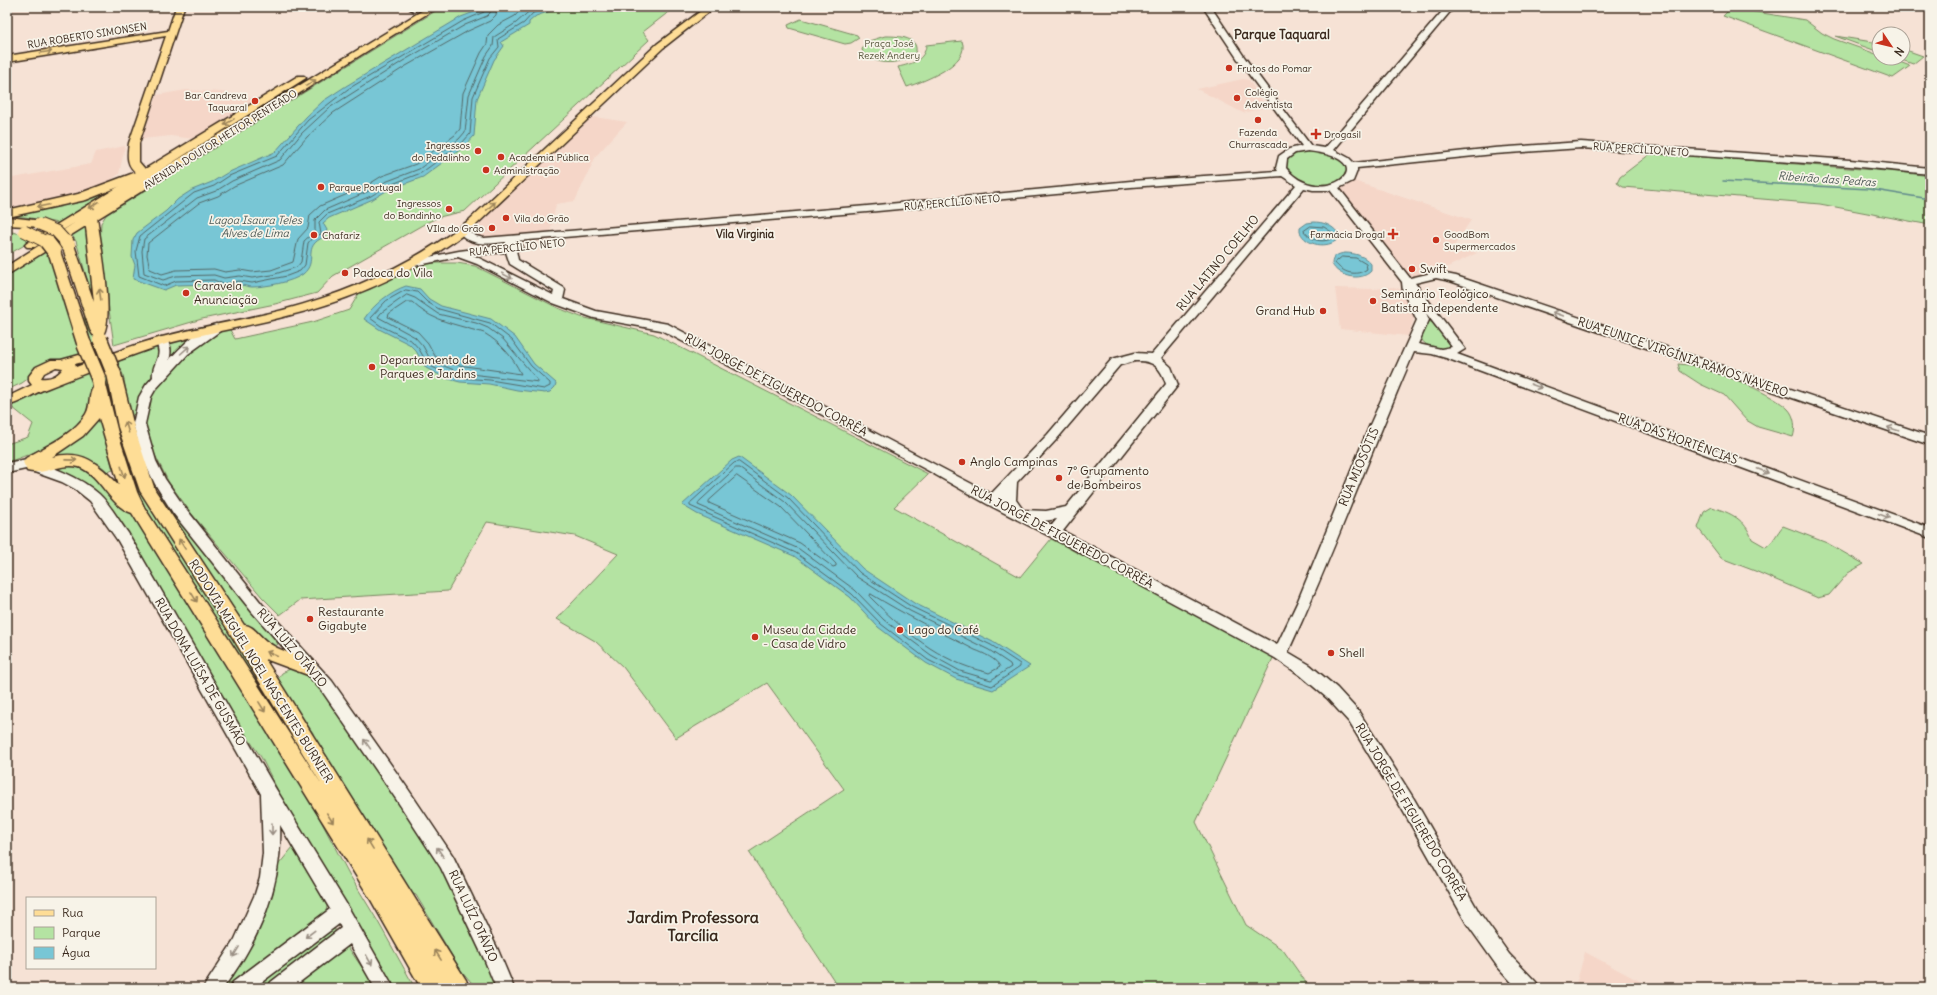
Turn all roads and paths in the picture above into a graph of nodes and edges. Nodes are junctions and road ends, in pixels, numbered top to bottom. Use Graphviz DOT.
graph roads {
  1 [pos="168,7"];
  2 [pos="180,7"];
  3 [pos="700,7"];
  4 [pos="711,7"];
  5 [pos="1207,7"];
  6 [pos="1450,7"];
  7 [pos="416,8"];
  8 [pos="430,8"];
  9 [pos="175,21"];
  10 [pos="170,33"];
  11 [pos="7,59"];
  12 [pos="1614,147"];
  13 [pos="1308,148"];
  14 [pos="1328,151"];
  15 [pos="1634,158"];
  16 [pos="133,160"];
  17 [pos="1352,166"];
  18 [pos="1930,171"];
  19 [pos="147,172"];
  20 [pos="1284,173"];
  21 [pos="515,177"];
  22 [pos="119,184"];
  23 [pos="1302,184"];
  24 [pos="1333,187"];
  25 [pos="136,191"];
  26 [pos="111,194"];
  27 [pos="7,214"];
  28 [pos="91,217"];
  29 [pos="7,221"];
  30 [pos="7,228"];
  31 [pos="463,231"];
  32 [pos="511,247"];
  33 [pos="460,254"];
  34 [pos="7,260"];
  35 [pos="481,262"];
  36 [pos="414,263"];
  37 [pos="1456,269"];
  38 [pos="7,271"];
  39 [pos="368,281"];
  40 [pos="1462,281"];
  41 [pos="1407,282"];
  42 [pos="559,296"];
  43 [pos="1423,320"];
  44 [pos="1440,323"];
  45 [pos="216,328"];
  46 [pos="1416,334"];
  47 [pos="99,336"];
  48 [pos="162,341"];
  49 [pos="1425,348"];
  50 [pos="1410,349"];
  51 [pos="1438,352"];
  52 [pos="1155,358"];
  53 [pos="65,363"];
  54 [pos="35,376"];
  55 [pos="61,378"];
  56 [pos="158,378"];
  57 [pos="104,379"];
  58 [pos="46,383"];
  59 [pos="7,393"];
  60 [pos="7,402"];
  61 [pos="1930,441"];
  62 [pos="30,465"];
  63 [pos="7,468"];
  64 [pos="1011,482"];
  65 [pos="992,501"];
  66 [pos="138,510"];
  67 [pos="1069,512"];
  68 [pos="1020,515"];
  69 [pos="1054,532"];
  70 [pos="1930,533"];
  71 [pos="231,620"];
  72 [pos="1280,654"];
  73 [pos="308,667"];
  74 [pos="268,791"];
  75 [pos="341,911"];
  76 [pos="352,931"];
  77 [pos="212,988"];
  78 [pos="239,988"];
  79 [pos="277,988"];
  80 [pos="385,988"];
  81 [pos="434,988"];
  82 [pos="458,988"];
  83 [pos="505,988"];
  84 [pos="1530,988"];
  1 -- 9 [label="main road"];
  2 -- 9 [label="main road"];
  3 -- 21 [label="main road"];
  4 -- 21 [label="main road"];
  5 -- 13 [label="street"];
  6 -- 14 [label="street"];
  7 -- 19 [label="main road, AVENIDA DOUTOR HEITOR PENTEADO, one-way"];
  25 -- 8 [label="main road, AVENIDA DOUTOR HEITOR PENTEADO, one-way"];
  9 -- 10 [label="main road"];
  11 -- 10 [label="main road, RUA ROBERTO SIMONSEN, one-way"];
  10 -- 16 [label="main road"];
  12 -- 15 [label="street"];
  12 -- 17 [label="street, RUA PERCÍLIO NETO"];
  12 -- 18 [label="street, RUA PERCÍLIO NETO"];
  13 -- 14 [label="street"];
  13 -- 20 [label="street"];
  14 -- 17 [label="street"];
  16 -- 19 [label="main road"];
  16 -- 22 [label="main road"];
  17 -- 24 [label="street"];
  19 -- 22 [label="highway"];
  19 -- 25 [label="main road"];
  19 -- 26 [label="main road, AVENIDA DOUTOR HEITOR PENTEADO"];
  20 -- 23 [label="street"];
  20 -- 32 [label="street, RUA PERCÍLIO NETO"];
  31 -- 21 [label="main road, one-way"];
  21 -- 39 [label="main road"];
  22 -- 26 [label="main road"];
  22 -- 27 [label="highway, one-way"];
  23 -- 24 [label="street"];
  23 -- 52 [label="street, RUA LATINO COELHO"];
  24 -- 41 [label="street"];
  25 -- 28 [label="main road, AVENIDA DOUTOR HEITOR PENTEADO"];
  26 -- 34 [label="main road, AVENIDA DOUTOR HEITOR PENTEADO, one-way"];
  28 -- 38 [label="main road, AVENIDA DOUTOR HEITOR PENTEADO"];
  47 -- 28 [label="highway, one-way"];
  29 -- 47 [label="highway, RODOVIA MIGUEL NOEL NASCENTES BURNIER, bridge"];
  30 -- 57 [label="highway, RODOVIA MIGUEL NOEL NASCENTES BURNIER, bridge"];
  31 -- 32 [label="street, RUA PERCÍLIO NETO"];
  31 -- 36 [label="main road"];
  32 -- 33 [label="street, RUA PERCÍLIO NETO"];
  32 -- 35 [label="street"];
  32 -- 42 [label="street, RUA JORGE DE FIGUEREDO CORRÊA"];
  33 -- 35 [label="street, RUA JORGE DE FIGUEREDO CORRÊA"];
  33 -- 36 [label="street, RUA PERCÍLIO NETO"];
  35 -- 42 [label="street, RUA JORGE DE FIGUEREDO CORRÊA, one-way"];
  36 -- 39 [label="main road"];
  37 -- 40 [label="street"];
  39 -- 45 [label="main road"];
  39 -- 53 [label="main road"];
  40 -- 41 [label="street, RUA EUNICE VIRGÍNIA RAMOS NAVERO"];
  61 -- 40 [label="street, RUA EUNICE VIRGÍNIA RAMOS NAVERO, one-way"];
  41 -- 43 [label="street"];
  41 -- 44 [label="street"];
  42 -- 65 [label="street, RUA JORGE DE FIGUEREDO CORRÊA"];
  43 -- 44 [label="street"];
  43 -- 46 [label="street, RUA MIOSÓTIS"];
  44 -- 51 [label="street"];
  45 -- 48 [label="main road"];
  56 -- 45 [label="street, RUA LUÍZ OTÁVIO, one-way"];
  46 -- 49 [label="street"];
  46 -- 50 [label="street, RUA MIOSÓTIS"];
  47 -- 57 [label="highway, RODOVIA MIGUEL NOEL NASCENTES BURNIER, bridge"];
  48 -- 55 [label="main road"];
  48 -- 56 [label="street"];
  49 -- 50 [label="street, RUA DAS HORTÊNCIAS"];
  49 -- 51 [label="street, RUA DAS HORTÊNCIAS"];
  50 -- 72 [label="street, RUA MIOSÓTIS"];
  51 -- 70 [label="street, RUA DAS HORTÊNCIAS, one-way"];
  52 -- 64 [label="street"];
  52 -- 67 [label="street"];
  53 -- 54 [label="main road"];
  53 -- 55 [label="main road"];
  54 -- 58 [label="main road"];
  54 -- 59 [label="main road"];
  55 -- 58 [label="main road"];
  56 -- 73 [label="street, RUA LUÍZ OTÁVIO"];
  57 -- 62 [label="highway"];
  57 -- 66 [label="highway, RODOVIA MIGUEL NOEL NASCENTES BURNIER, one-way"];
  71 -- 57 [label="highway, RODOVIA MIGUEL NOEL NASCENTES BURNIER, one-way"];
  58 -- 60 [label="main road"];
  62 -- 63 [label="street"];
  62 -- 66 [label="highway, one-way"];
  62 -- 74 [label="street, RUA DONA LUÍSA DE GUSMÃO"];
  64 -- 65 [label="street"];
  64 -- 68 [label="street"];
  65 -- 68 [label="street, RUA JORGE DE FIGUEREDO CORRÊA"];
  66 -- 81 [label="highway, RODOVIA MIGUEL NOEL NASCENTES BURNIER, one-way"];
  67 -- 68 [label="street"];
  67 -- 69 [label="street"];
  68 -- 69 [label="street, RUA JORGE DE FIGUEREDO CORRÊA"];
  69 -- 72 [label="street, RUA JORGE DE FIGUEREDO CORRÊA"];
  73 -- 71 [label="highway, one-way"];
  82 -- 71 [label="highway, RODOVIA MIGUEL NOEL NASCENTES BURNIER, one-way"];
  72 -- 84 [label="street, RUA JORGE DE FIGUEREDO CORRÊA"];
  83 -- 73 [label="street, RUA LUÍZ OTÁVIO, one-way"];
  74 -- 75 [label="street, RUA DONA LUÍSA DE GUSMÃO"];
  74 -- 77 [label="street, one-way"];
  75 -- 76 [label="street, RUA DONA LUÍSA DE GUSMÃO"];
  75 -- 78 [label="street, one-way"];
  76 -- 79 [label="street"];
  76 -- 80 [label="street, RUA DONA LUÍSA DE GUSMÃO, one-way"];
}
